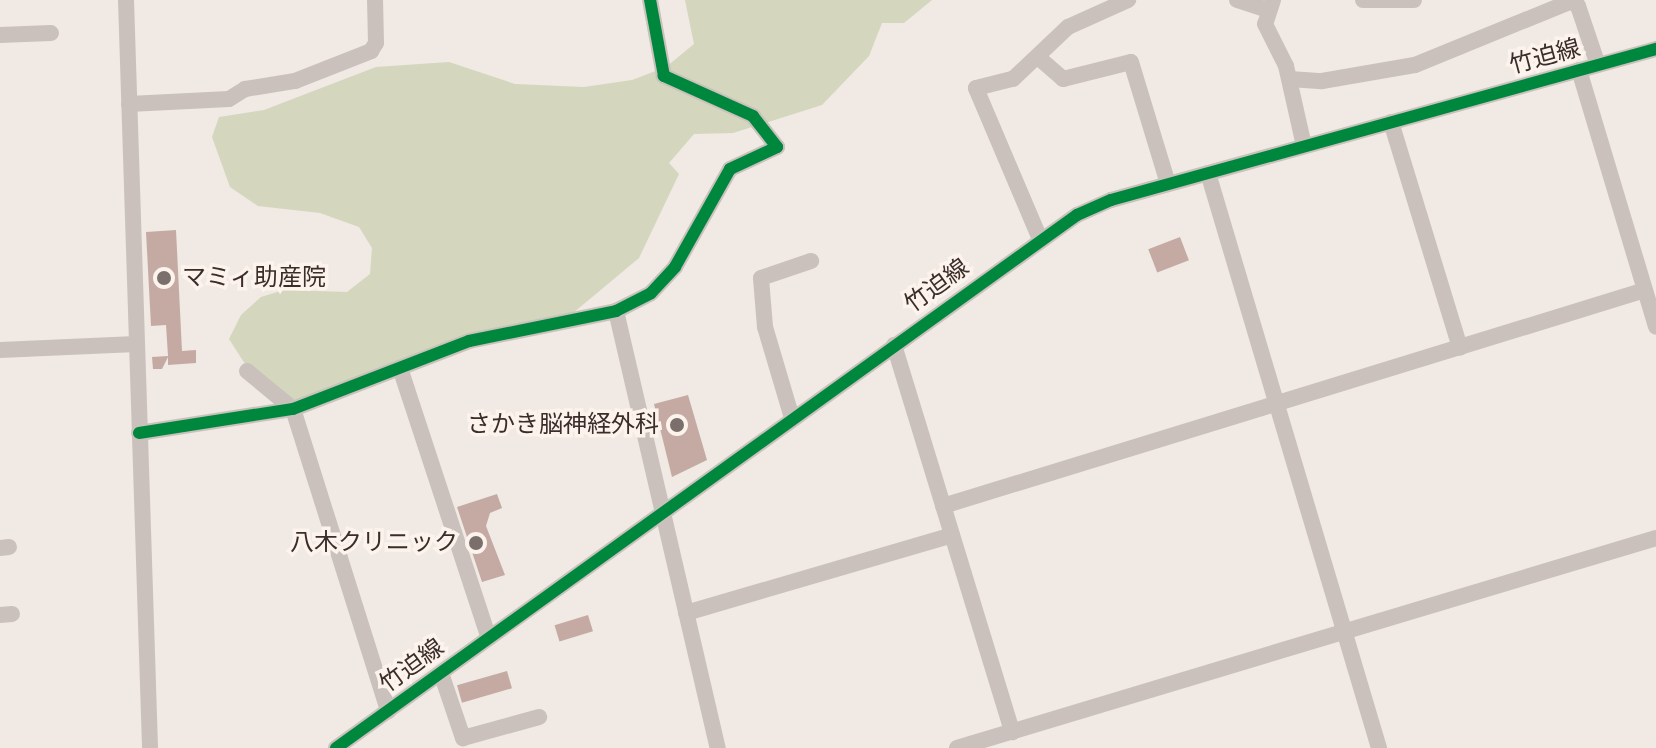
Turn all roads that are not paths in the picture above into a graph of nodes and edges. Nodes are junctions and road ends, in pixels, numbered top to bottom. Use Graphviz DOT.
graph roads {
  1 [pos="126,0"];
  2 [pos="375,0"];
  3 [pos="650,0"];
  4 [pos="1128,0"];
  5 [pos="1237,0"];
  6 [pos="1363,0"];
  7 [pos="1414,0"];
  8 [pos="1572,1"];
  9 [pos="1269,4"];
  10 [pos="51,33"];
  11 [pos="0,35"];
  12 [pos="1656,49"];
  13 [pos="1039,58"];
  14 [pos="1598,65"];
  15 [pos="1579,70"];
  16 [pos="1290,79"];
  17 [pos="129,104"];
  18 [pos="1391,122"];
  19 [pos="1304,146"];
  20 [pos="1208,173"];
  21 [pos="1168,184"];
  22 [pos="1040,239"];
  23 [pos="811,261"];
  24 [pos="1649,292"];
  25 [pos="616,311"];
  26 [pos="1656,327"];
  27 [pos="136,344"];
  28 [pos="894,345"];
  29 [pos="1460,348"];
  30 [pos="0,350"];
  31 [pos="247,371"];
  32 [pos="401,371"];
  33 [pos="1277,404"];
  34 [pos="293,409"];
  35 [pos="792,418"];
  36 [pos="139,433"];
  37 [pos="943,506"];
  38 [pos="662,513"];
  39 [pos="952,535"];
  40 [pos="1656,538"];
  41 [pos="686,613"];
  42 [pos="1344,632"];
  43 [pos="489,638"];
  44 [pos="441,673"];
  45 [pos="388,711"];
  46 [pos="539,717"];
  47 [pos="1012,732"];
  48 [pos="150,748"];
  49 [pos="338,748"];
  50 [pos="718,748"];
  51 [pos="957,748"];
  52 [pos="1379,748"];
  1 -- 17 [label="street"];
  2 -- 17 [label="street"];
  3 -- 25 [label="street"];
  4 -- 13 [label="street"];
  5 -- 9 [label="street"];
  6 -- 7 [label="street"];
  8 -- 14 [label="street"];
  8 -- 16 [label="street"];
  9 -- 16 [label="street"];
  10 -- 11 [label="street"];
  12 -- 14 [label="street, 竹迫線"];
  13 -- 21 [label="street"];
  13 -- 22 [label="street"];
  14 -- 15 [label="street, 竹迫線"];
  15 -- 18 [label="street, 竹迫線"];
  15 -- 24 [label="street"];
  16 -- 19 [label="street"];
  17 -- 27 [label="street"];
  18 -- 19 [label="street, 竹迫線"];
  18 -- 29 [label="street"];
  19 -- 20 [label="street, 竹迫線"];
  20 -- 21 [label="street, 竹迫線"];
  20 -- 33 [label="street"];
  21 -- 22 [label="street, 竹迫線"];
  22 -- 28 [label="street, 竹迫線"];
  23 -- 35 [label="street"];
  24 -- 26 [label="street"];
  24 -- 29 [label="street"];
  25 -- 32 [label="street"];
  25 -- 38 [label="street"];
  27 -- 30 [label="street"];
  27 -- 36 [label="street"];
  28 -- 35 [label="street, 竹迫線"];
  28 -- 37 [label="street"];
  29 -- 33 [label="street"];
  31 -- 34 [label="street"];
  32 -- 34 [label="street"];
  32 -- 43 [label="street"];
  33 -- 37 [label="street"];
  33 -- 42 [label="street"];
  34 -- 36 [label="street"];
  34 -- 45 [label="street"];
  35 -- 38 [label="street, 竹迫線"];
  36 -- 48 [label="street"];
  37 -- 39 [label="street"];
  38 -- 41 [label="street"];
  38 -- 43 [label="street, 竹迫線"];
  39 -- 41 [label="street"];
  39 -- 47 [label="street"];
  40 -- 42 [label="street"];
  41 -- 50 [label="street"];
  42 -- 47 [label="street"];
  42 -- 52 [label="street"];
  43 -- 44 [label="street, 竹迫線"];
  44 -- 45 [label="street, 竹迫線"];
  44 -- 46 [label="street"];
  45 -- 49 [label="street, 竹迫線"];
  47 -- 51 [label="street"];
}
